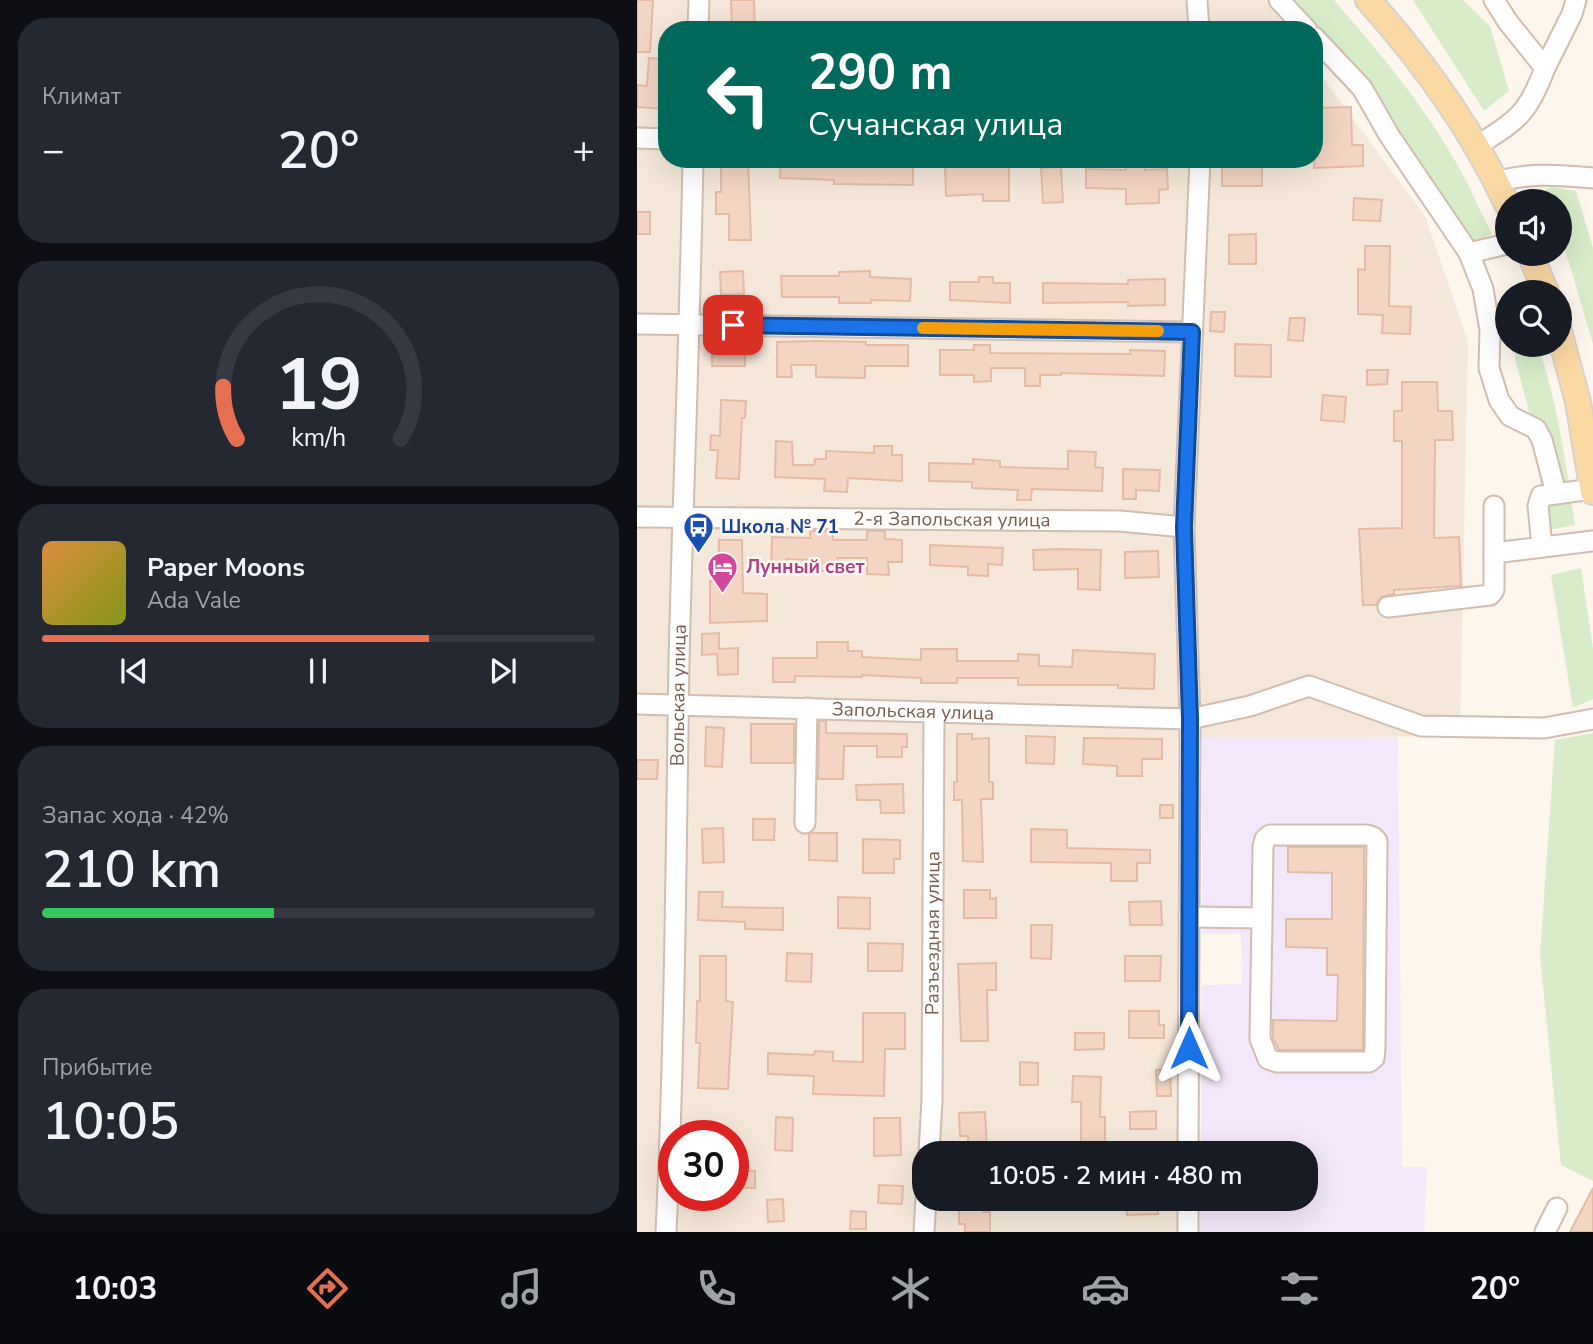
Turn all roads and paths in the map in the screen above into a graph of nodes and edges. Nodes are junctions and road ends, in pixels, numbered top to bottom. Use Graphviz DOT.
graph roads {
  1 [pos="699,0"];
  2 [pos="1197,0"];
  3 [pos="1279,0"];
  4 [pos="1368,0"];
  5 [pos="1494,0"];
  6 [pos="1576,0"];
  7 [pos="698,21"];
  8 [pos="1198,21"];
  9 [pos="1299,21"];
  10 [pos="1323,47"];
  11 [pos="1545,68"];
  12 [pos="637,138"];
  13 [pos="658,139"];
  14 [pos="1475,147"];
  15 [pos="693,168"];
  16 [pos="1200,168"];
  17 [pos="1593,178"];
  18 [pos="1499,189"];
  19 [pos="1504,189"];
  20 [pos="1495,247"];
  21 [pos="1469,254"];
  22 [pos="637,324"];
  23 [pos="690,325"];
  24 [pos="1192,332"];
  25 [pos="1569,357"];
  26 [pos="1586,398"];
  27 [pos="1593,491"];
  28 [pos="1556,493"];
  29 [pos="1494,506"];
  30 [pos="637,517"];
  31 [pos="683,519"];
  32 [pos="1184,527"];
  33 [pos="1593,541"];
  34 [pos="1542,547"];
  35 [pos="1494,553"];
  36 [pos="1388,607"];
  37 [pos="637,704"];
  38 [pos="679,704"];
  39 [pos="807,708"];
  40 [pos="934,712"];
  41 [pos="1190,719"];
  42 [pos="1593,719"];
  43 [pos="805,823"];
  44 [pos="1189,917"];
  45 [pos="1262,918"];
  46 [pos="930,1141"];
  47 [pos="1188,1141"];
  48 [pos="1557,1208"];
  49 [pos="925,1211"];
  50 [pos="1188,1211"];
  51 [pos="666,1232"];
  52 [pos="924,1232"];
  53 [pos="1188,1232"];
  54 [pos="1545,1232"];
  1 -- 7 [label="street"];
  2 -- 8 [label="street"];
  3 -- 9 [label="street"];
  4 -- 14 [label="main road"];
  5 -- 11 [label="street"];
  6 -- 11 [label="street"];
  10 -- 21 [label="street"];
  11 -- 14 [label="street"];
  12 -- 13 [label="street"];
  14 -- 18 [label="main road"];
  15 -- 23 [label="street, Вольская улица"];
  16 -- 24 [label="street"];
  17 -- 19 [label="street"];
  20 -- 21 [label="street"];
  21 -- 28 [label="street"];
  22 -- 23 [label="street"];
  23 -- 24 [label="street"];
  23 -- 31 [label="street, Вольская улица"];
  24 -- 32 [label="street"];
  25 -- 26 [label="main road"];
  26 -- 27 [label="main road"];
  27 -- 28 [label="street"];
  28 -- 34 [label="street"];
  29 -- 35 [label="street"];
  30 -- 31 [label="street, 2-я Запольская улица"];
  31 -- 32 [label="street, 2-я Запольская улица"];
  31 -- 38 [label="street, Вольская улица"];
  32 -- 41 [label="street"];
  33 -- 34 [label="street"];
  34 -- 35 [label="street"];
  35 -- 36 [label="street"];
  37 -- 38 [label="street, Запольская улица"];
  38 -- 39 [label="street, Запольская улица"];
  38 -- 51 [label="street, Вольская улица"];
  39 -- 40 [label="street, Запольская улица"];
  39 -- 43 [label="street"];
  40 -- 41 [label="street, Запольская улица"];
  40 -- 46 [label="street, Разъездная улица"];
  41 -- 42 [label="street, Запольская улица"];
  41 -- 44 [label="street"];
  44 -- 45 [label="street"];
  44 -- 47 [label="street"];
  45 -- 45 [label="street"];
  48 -- 54 [label="street"];
  49 -- 52 [label="street"];
  50 -- 53 [label="street"];
}
